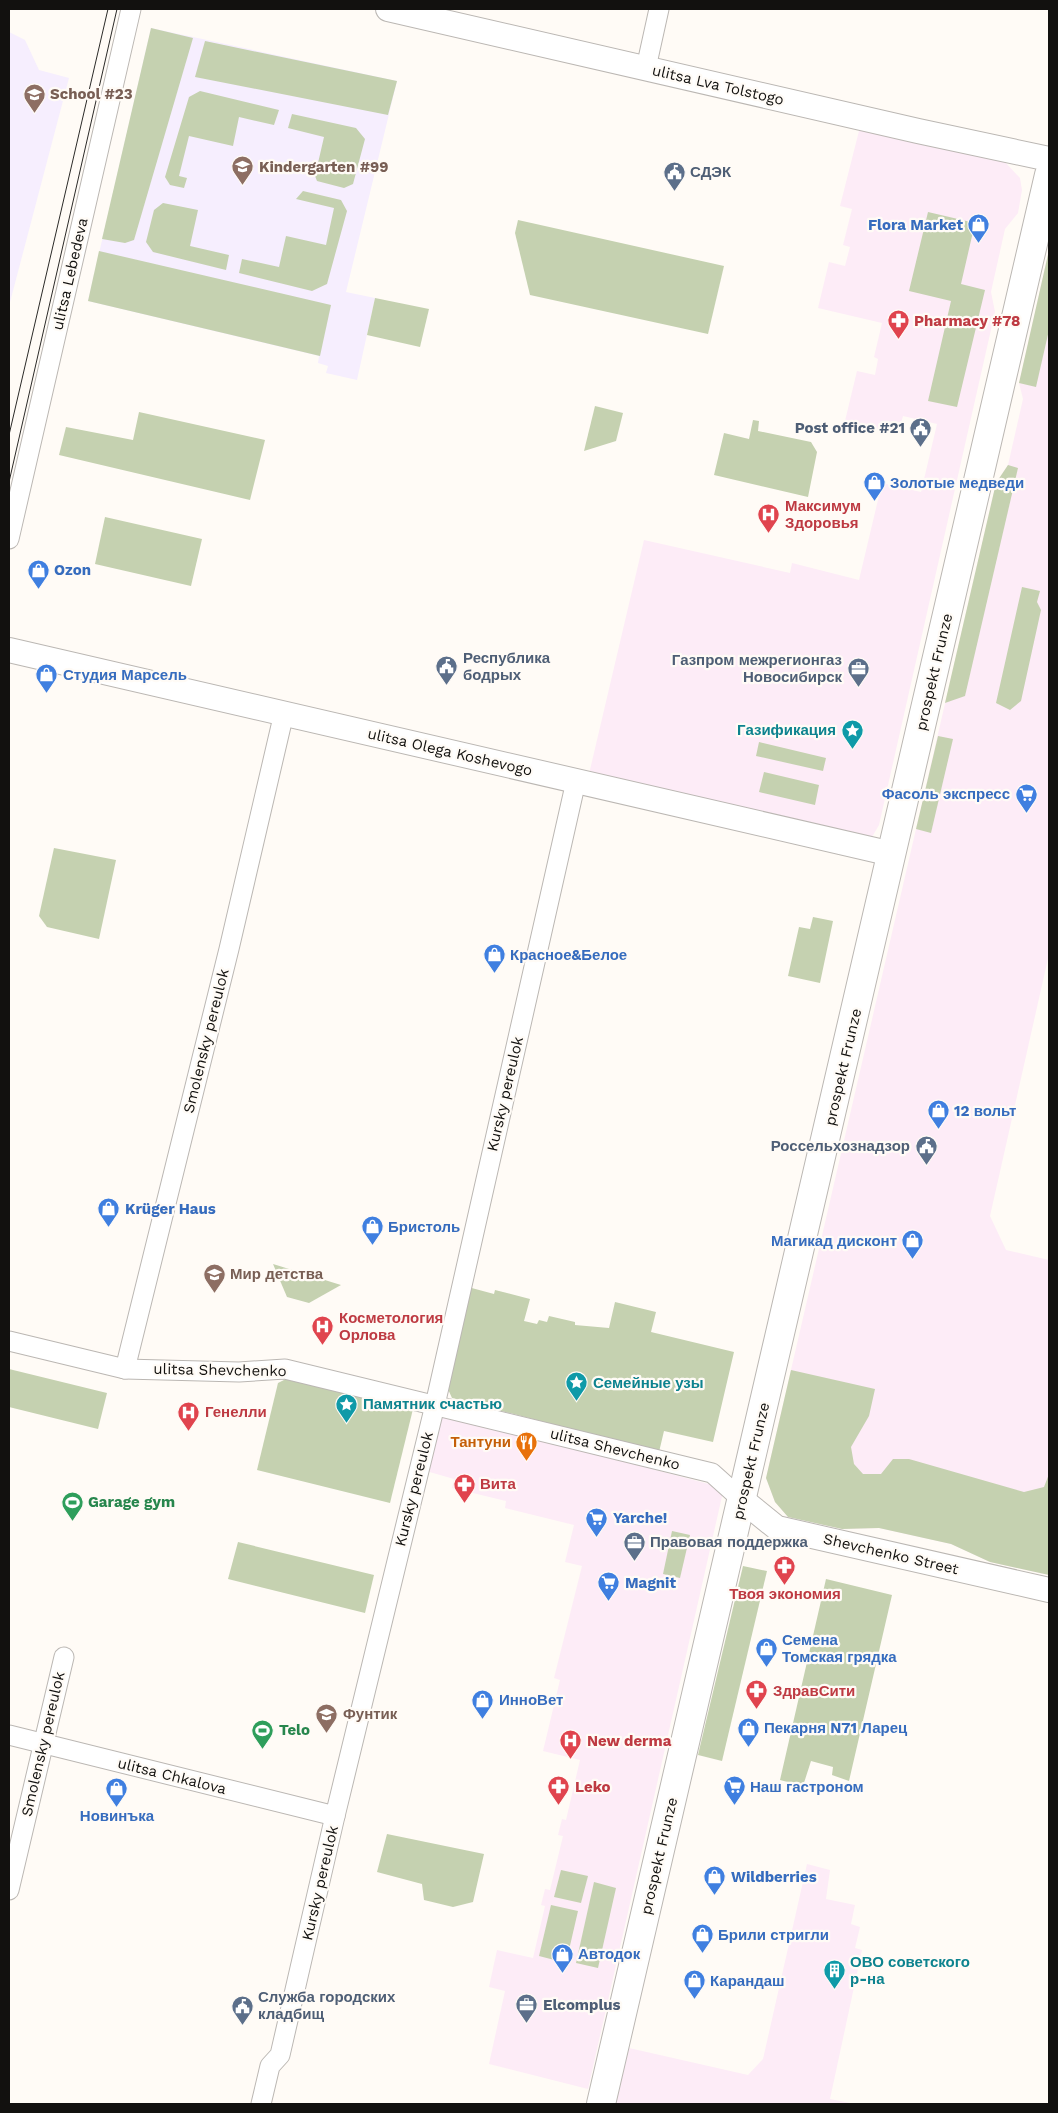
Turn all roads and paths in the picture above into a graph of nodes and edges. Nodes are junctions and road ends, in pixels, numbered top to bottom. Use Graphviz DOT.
graph roads {
  1 [pos="131,9"];
  2 [pos="388,9"];
  3 [pos="659,9"];
  4 [pos="646,68"];
  5 [pos="1049,159"];
  6 [pos="1049,175"];
  7 [pos="9,539"];
  8 [pos="9,650"];
  9 [pos="284,713"];
  10 [pos="576,781"];
  11 [pos="892,854"];
  12 [pos="9,1341"];
  13 [pos="125,1369"];
  14 [pos="435,1406"];
  15 [pos="742,1499"];
  16 [pos="1049,1590"];
  17 [pos="64,1658"];
  18 [pos="9,1735"];
  19 [pos="43,1743"];
  20 [pos="335,1816"];
  21 [pos="9,1890"];
  22 [pos="261,2104"];
  23 [pos="601,2104"];
  1 -- 7 [label="street, ulitsa Lebedeva"];
  2 -- 4 [label="street, ulitsa Lva Tolstogo"];
  3 -- 4 [label="street"];
  4 -- 5 [label="street, ulitsa Lva Tolstogo"];
  6 -- 11 [label="main road, prospekt Frunze"];
  8 -- 9 [label="street, ulitsa Olega Koshevogo"];
  9 -- 10 [label="street, ulitsa Olega Koshevogo"];
  9 -- 13 [label="street, Smolensky pereulok"];
  10 -- 11 [label="street, ulitsa Olega Koshevogo"];
  10 -- 14 [label="street, Kursky pereulok"];
  11 -- 15 [label="main road, prospekt Frunze"];
  12 -- 13 [label="street, ulitsa Shevchenko"];
  13 -- 14 [label="street, ulitsa Shevchenko"];
  14 -- 15 [label="street, ulitsa Shevchenko"];
  14 -- 20 [label="street, Kursky pereulok"];
  15 -- 16 [label="street, Shevchenko Street"];
  15 -- 23 [label="main road, prospekt Frunze"];
  17 -- 19 [label="street, Smolensky pereulok"];
  18 -- 19 [label="street, ulitsa Chkalova"];
  19 -- 20 [label="street, ulitsa Chkalova"];
  19 -- 21 [label="street, Smolensky pereulok"];
  20 -- 22 [label="street, Kursky pereulok"];
}
